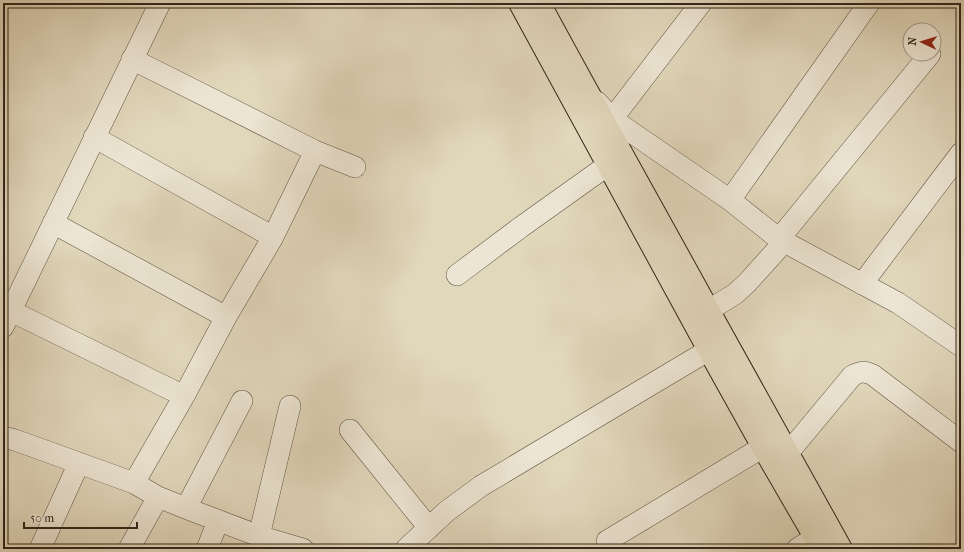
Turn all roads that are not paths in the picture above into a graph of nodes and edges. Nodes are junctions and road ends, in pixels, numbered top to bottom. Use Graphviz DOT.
graph roads {
  1 [pos="160,3"];
  2 [pos="520,3"];
  3 [pos="539,3"];
  4 [pos="701,3"];
  5 [pos="869,3"];
  6 [pos="132,59"];
  7 [pos="924,62"];
  8 [pos="585,89"];
  9 [pos="612,119"];
  10 [pos="94,137"];
  11 [pos="315,151"];
  12 [pos="961,153"];
  13 [pos="608,165"];
  14 [pos="355,167"];
  15 [pos="730,200"];
  16 [pos="53,223"];
  17 [pos="273,237"];
  18 [pos="782,240"];
  19 [pos="456,276"];
  20 [pos="862,284"];
  21 [pos="709,310"];
  22 [pos="226,317"];
  23 [pos="7,319"];
  24 [pos="961,346"];
  25 [pos="709,350"];
  26 [pos="184,396"];
  27 [pos="242,401"];
  28 [pos="290,406"];
  29 [pos="350,430"];
  30 [pos="3,437"];
  31 [pos="961,442"];
  32 [pos="763,447"];
  33 [pos="788,453"];
  34 [pos="80,463"];
  35 [pos="134,483"];
  36 [pos="158,497"];
  37 [pos="186,508"];
  38 [pos="218,521"];
  39 [pos="429,528"];
  40 [pos="259,536"];
  41 [pos="607,541"];
  42 [pos="818,544"];
  43 [pos="40,549"];
  44 [pos="129,549"];
  45 [pos="207,549"];
  46 [pos="303,549"];
  47 [pos="406,549"];
  48 [pos="797,549"];
  49 [pos="841,549"];
  1 -- 6 [label="street"];
  2 -- 13 [label="highway"];
  3 -- 8 [label="highway"];
  4 -- 9 [label="street"];
  5 -- 15 [label="street"];
  6 -- 10 [label="street"];
  6 -- 11 [label="street"];
  7 -- 18 [label="street"];
  8 -- 9 [label="street"];
  8 -- 21 [label="highway"];
  9 -- 15 [label="street"];
  10 -- 16 [label="street"];
  10 -- 17 [label="street"];
  11 -- 14 [label="street"];
  11 -- 17 [label="street"];
  12 -- 20 [label="street"];
  13 -- 19 [label="street"];
  13 -- 25 [label="highway"];
  15 -- 18 [label="street"];
  16 -- 22 [label="street"];
  16 -- 23 [label="street"];
  17 -- 22 [label="street"];
  18 -- 20 [label="street"];
  18 -- 21 [label="street"];
  20 -- 24 [label="street"];
  21 -- 33 [label="highway"];
  22 -- 26 [label="street"];
  23 -- 26 [label="street"];
  25 -- 32 [label="highway"];
  25 -- 39 [label="street"];
  26 -- 35 [label="street"];
  27 -- 37 [label="street"];
  28 -- 40 [label="street"];
  29 -- 39 [label="street"];
  30 -- 34 [label="street"];
  31 -- 33 [label="street"];
  32 -- 41 [label="street"];
  32 -- 42 [label="highway"];
  33 -- 49 [label="highway"];
  34 -- 35 [label="street"];
  34 -- 43 [label="street"];
  35 -- 36 [label="street"];
  36 -- 37 [label="street"];
  36 -- 44 [label="street"];
  37 -- 38 [label="street"];
  38 -- 40 [label="street"];
  38 -- 45 [label="street"];
  39 -- 47 [label="street"];
  40 -- 46 [label="street"];
  42 -- 48 [label="street"];
}
